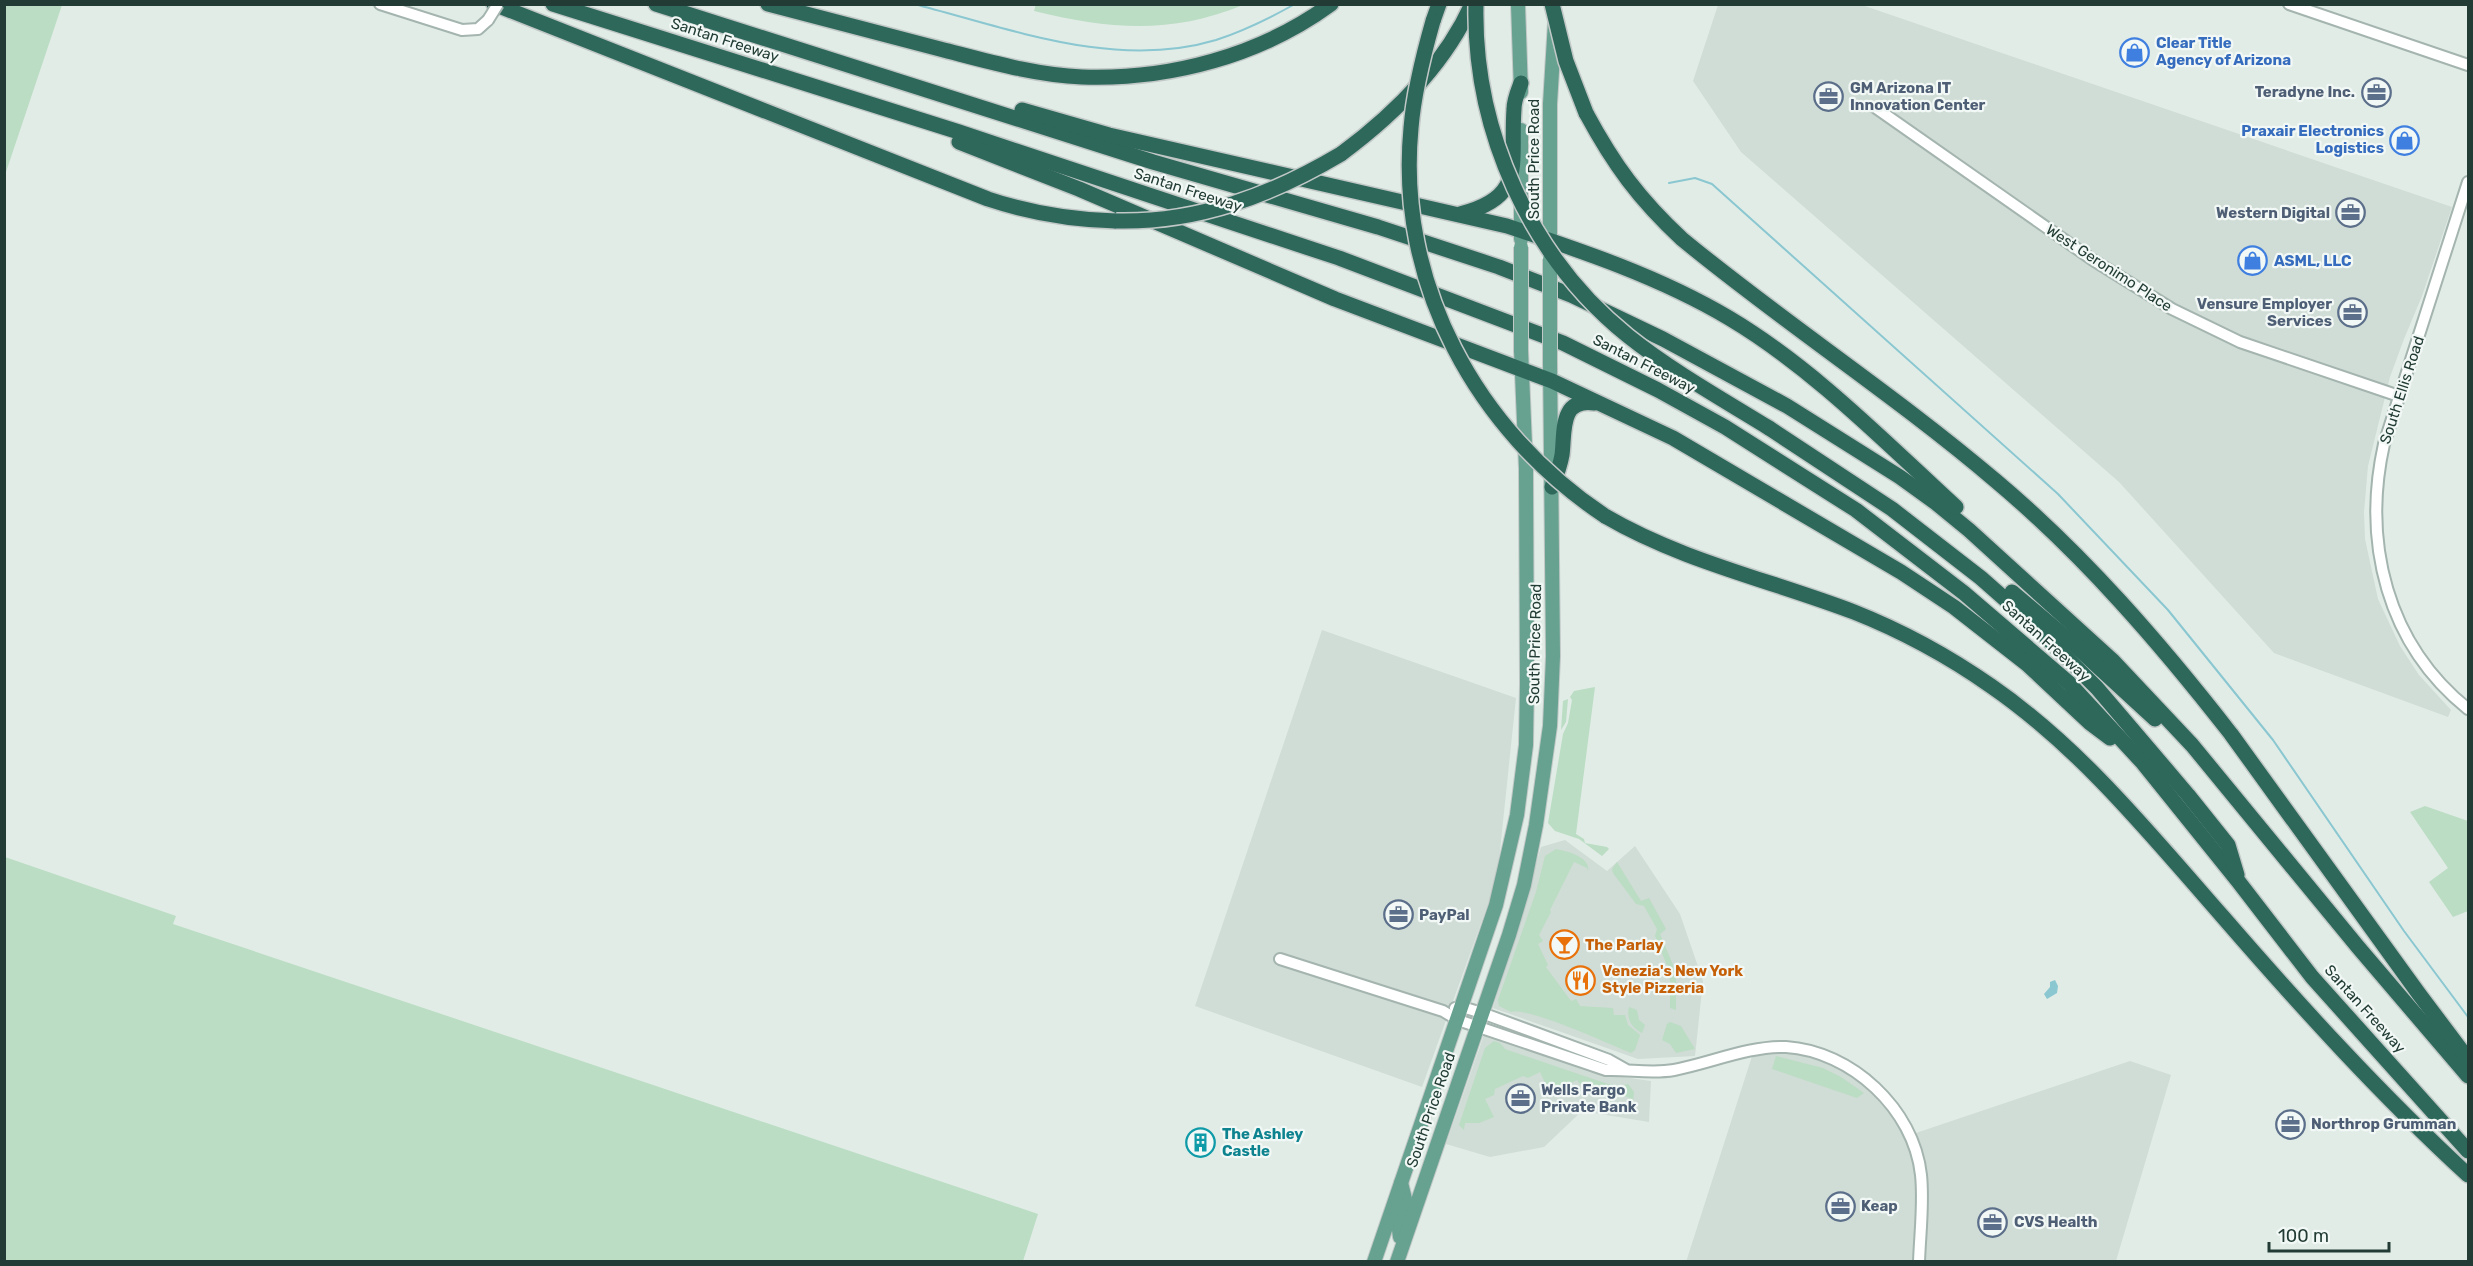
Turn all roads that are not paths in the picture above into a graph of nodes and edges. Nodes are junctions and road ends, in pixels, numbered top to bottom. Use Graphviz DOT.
graph roads {
  1 [pos="380,4"];
  2 [pos="496,4"];
  3 [pos="553,4"];
  4 [pos="656,4"];
  5 [pos="768,4"];
  6 [pos="1331,4"];
  7 [pos="1439,4"];
  8 [pos="1474,4"];
  9 [pos="1484,4"];
  10 [pos="1518,4"];
  11 [pos="1552,4"];
  12 [pos="1556,4"];
  13 [pos="2289,4"];
  14 [pos="817,55"];
  15 [pos="2469,65"];
  16 [pos="1521,82"];
  17 [pos="859,101"];
  18 [pos="1876,108"];
  19 [pos="2469,182"];
  20 [pos="2464,212"];
  21 [pos="1457,214"];
  22 [pos="1522,231"];
  23 [pos="1550,240"];
  24 [pos="1522,369"];
  25 [pos="1552,381"];
  26 [pos="2399,396"];
  27 [pos="1606,406"];
  28 [pos="1772,424"];
  29 [pos="1552,488"];
  30 [pos="2112,660"];
  31 [pos="2469,709"];
  32 [pos="2144,763"];
  33 [pos="2227,787"];
  34 [pos="2238,880"];
  35 [pos="1280,959"];
  36 [pos="1460,1013"];
  37 [pos="1480,1020"];
  38 [pos="2469,1059"];
  39 [pos="2469,1077"];
  40 [pos="2469,1151"];
  41 [pos="2469,1175"];
  42 [pos="1401,1183"];
  43 [pos="1403,1243"];
  44 [pos="1378,1258"];
  45 [pos="1397,1262"];
  46 [pos="1919,1262"];
  1 -- 2 [label="street, bridge"];
  2 -- 8 [label="highway, bridge"];
  3 -- 17 [label="highway, Santan Freeway"];
  4 -- 14 [label="highway, Santan Freeway"];
  5 -- 6 [label="highway"];
  7 -- 41 [label="highway, bridge"];
  8 -- 28 [label="highway, bridge"];
  9 -- 28 [label="highway"];
  10 -- 16 [label="main road, South Price Road"];
  11 -- 38 [label="highway, bridge"];
  12 -- 23 [label="main road, South Price Road"];
  13 -- 15 [label="street"];
  14 -- 21 [label="highway"];
  14 -- 30 [label="highway, Santan Freeway"];
  16 -- 21 [label="highway"];
  16 -- 22 [label="main road, South Price Road"];
  17 -- 24 [label="highway"];
  17 -- 32 [label="highway, Santan Freeway"];
  18 -- 26 [label="street, West Geronimo Place"];
  19 -- 20 [label="street, South Ellis Road"];
  20 -- 26 [label="street, South Ellis Road"];
  21 -- 22 [label="highway"];
  22 -- 23 [label="highway"];
  22 -- 24 [label="main road, South Price Road, bridge"];
  23 -- 25 [label="main road, South Price Road, bridge"];
  23 -- 30 [label="highway"];
  24 -- 25 [label="highway"];
  24 -- 36 [label="main road, South Price Road"];
  25 -- 27 [label="highway"];
  25 -- 29 [label="main road, South Price Road"];
  26 -- 31 [label="street, South Ellis Road"];
  27 -- 29 [label="highway"];
  27 -- 32 [label="highway"];
  28 -- 33 [label="highway"];
  28 -- 34 [label="highway"];
  29 -- 37 [label="main road, South Price Road"];
  30 -- 33 [label="highway, Santan Freeway"];
  32 -- 34 [label="highway, Santan Freeway"];
  33 -- 39 [label="highway, Santan Freeway"];
  34 -- 40 [label="highway, Santan Freeway"];
  35 -- 36 [label="street"];
  36 -- 37 [label="street"];
  36 -- 42 [label="main road, South Price Road"];
  37 -- 43 [label="main road, South Price Road"];
  37 -- 46 [label="street"];
  42 -- 43 [label="main road"];
  42 -- 44 [label="main road, South Price Road"];
  43 -- 45 [label="main road, South Price Road"];
}
